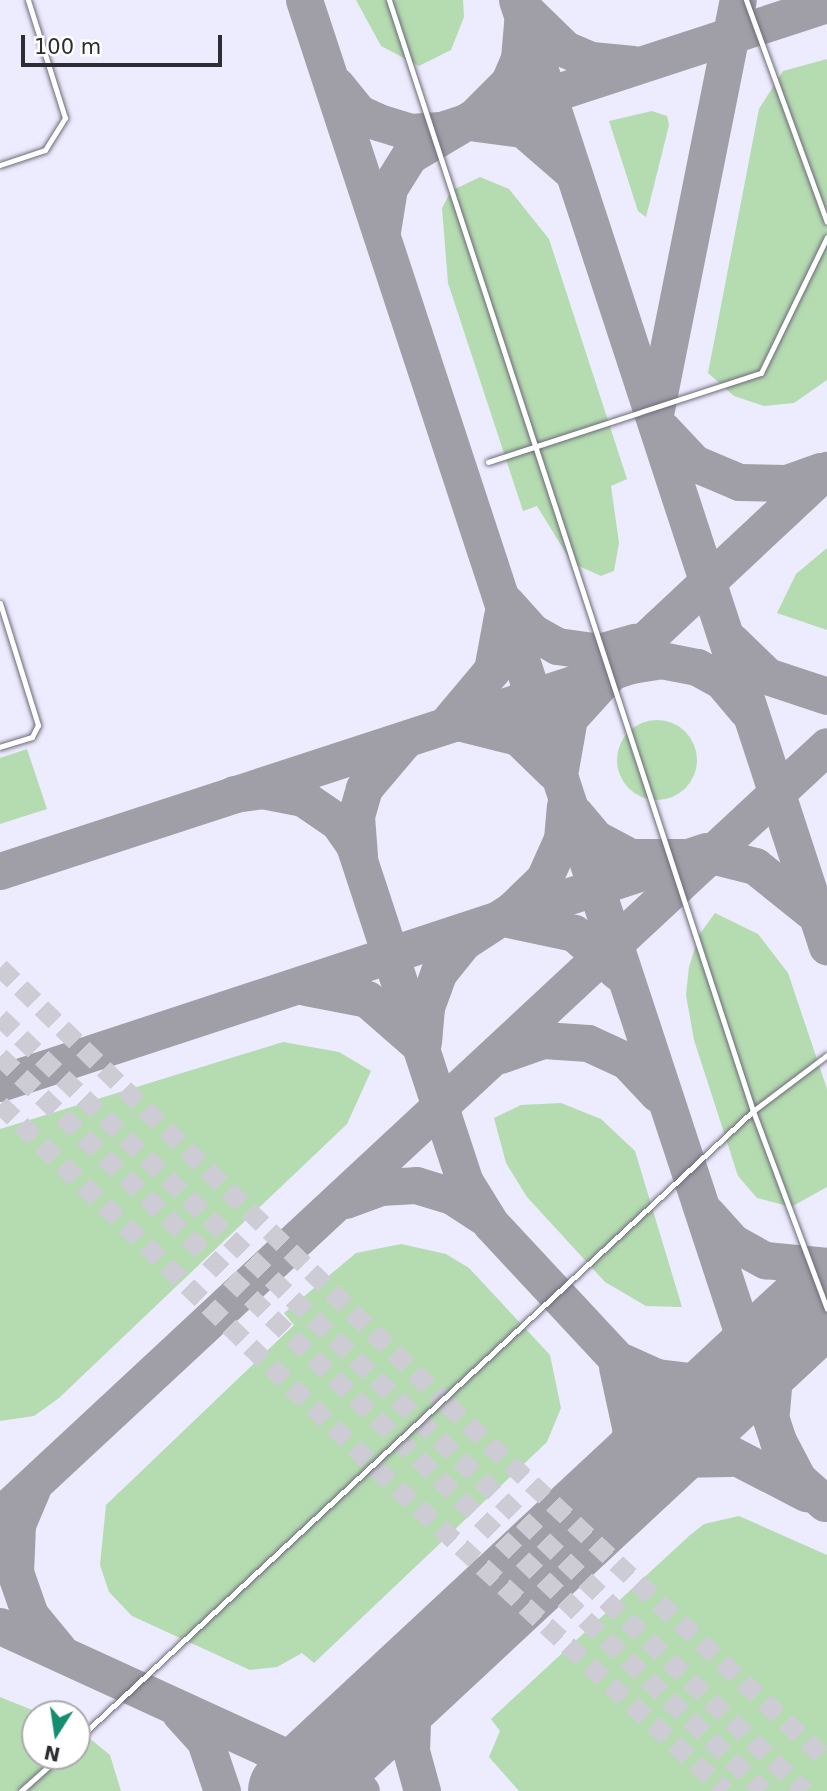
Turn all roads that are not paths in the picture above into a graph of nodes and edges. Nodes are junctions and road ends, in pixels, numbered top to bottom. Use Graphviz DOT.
graph roads {
  1 [pos="28,0"];
  2 [pos="389,0"];
  3 [pos="746,0"];
  4 [pos="0,165"];
  5 [pos="827,222"];
  6 [pos="827,237"];
  7 [pos="534,447"];
  8 [pos="488,463"];
  9 [pos="0,603"];
  10 [pos="0,747"];
  11 [pos="827,1055"];
  12 [pos="753,1111"];
  13 [pos="827,1309"];
  14 [pos="91,1727"];
  15 [pos="44,1770"];
  16 [pos="21,1791"];
  1 -- 4 [label="lane"];
  2 -- 7 [label="lane"];
  3 -- 5 [label="lane"];
  6 -- 7 [label="lane"];
  7 -- 8 [label="lane"];
  7 -- 12 [label="lane"];
  9 -- 10 [label="lane"];
  11 -- 12 [label="lane"];
  12 -- 13 [label="lane"];
  12 -- 14 [label="lane"];
  15 -- 16 [label="lane"];
}
